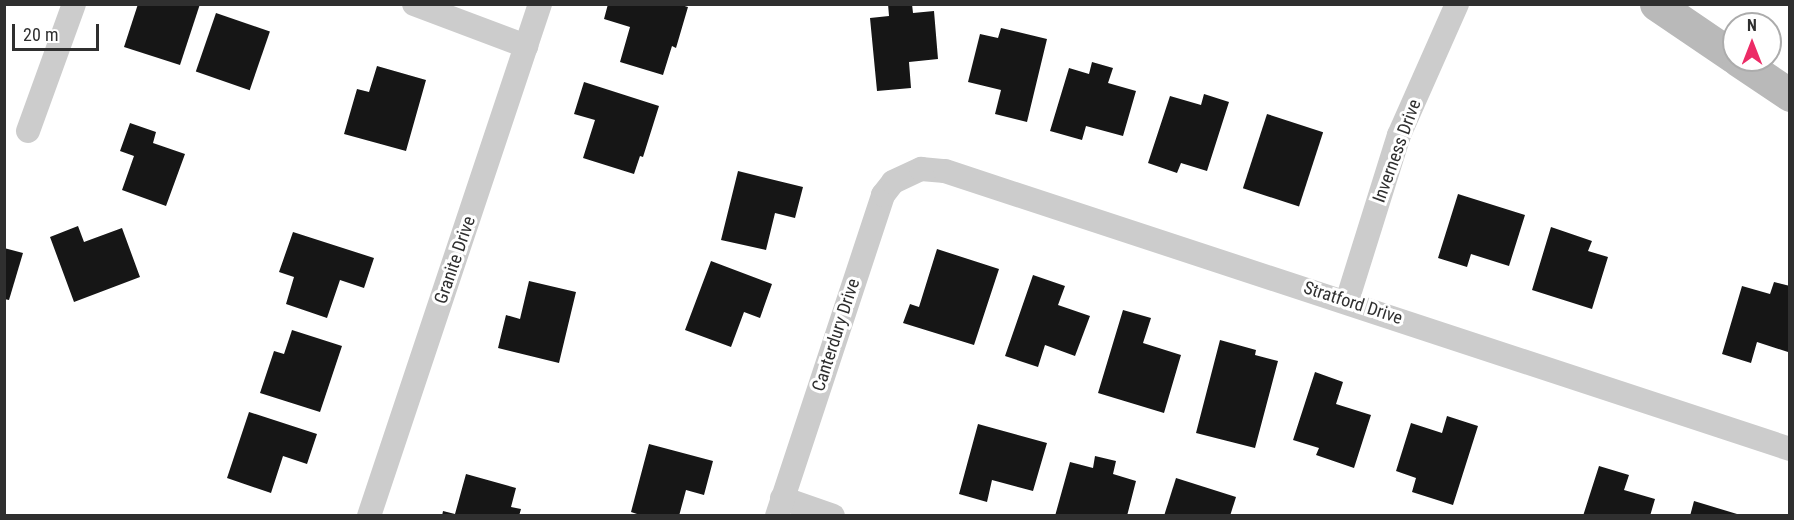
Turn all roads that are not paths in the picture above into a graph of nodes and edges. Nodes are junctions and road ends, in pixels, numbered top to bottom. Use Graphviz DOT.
graph roads {
  1 [pos="74,4"];
  2 [pos="414,4"];
  3 [pos="540,4"];
  4 [pos="1457,4"];
  5 [pos="1656,4"];
  6 [pos="526,46"];
  7 [pos="1722,49"];
  8 [pos="1756,72"];
  9 [pos="1790,95"];
  10 [pos="28,131"];
  11 [pos="915,170"];
  12 [pos="1347,301"];
  13 [pos="1790,448"];
  14 [pos="780,507"];
  15 [pos="369,516"];
  16 [pos="833,516"];
  1 -- 10 [label="street"];
  2 -- 6 [label="street"];
  3 -- 6 [label="street, Granite Drive"];
  4 -- 12 [label="street, Inverness Drive"];
  5 -- 7 [label="main road"];
  6 -- 15 [label="street, Granite Drive"];
  8 -- 9 [label="main road"];
  11 -- 12 [label="street, Stratford Drive"];
  11 -- 14 [label="street, Canterdury Drive"];
  12 -- 13 [label="street, Stratford Drive"];
  14 -- 16 [label="street"];
}
